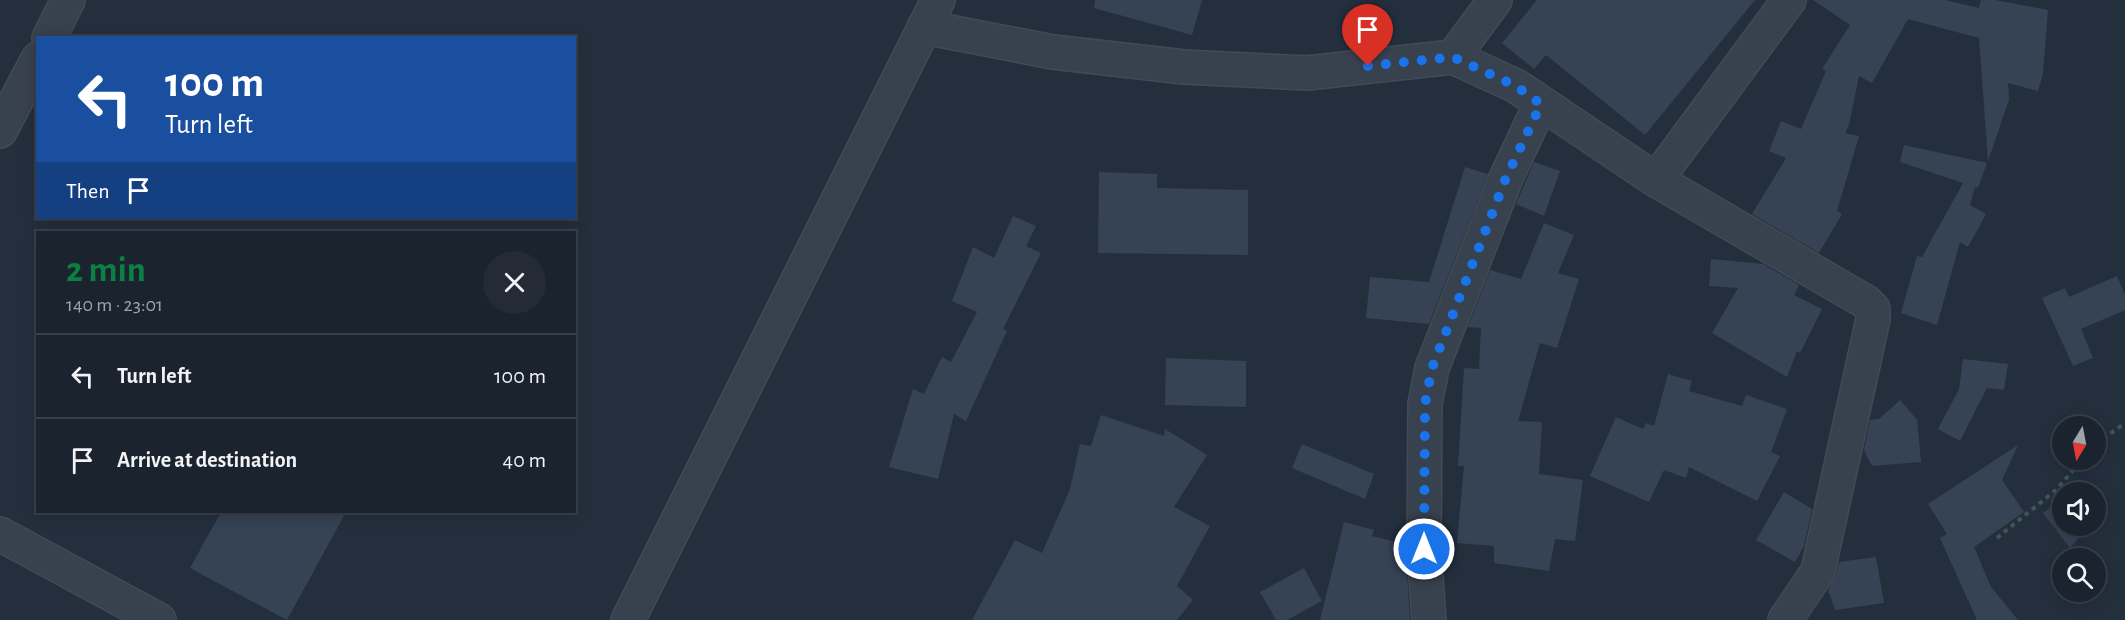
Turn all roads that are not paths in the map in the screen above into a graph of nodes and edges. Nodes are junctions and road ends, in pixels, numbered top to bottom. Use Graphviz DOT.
graph roads {
  1 [pos="68,0"];
  2 [pos="1495,0"];
  3 [pos="1789,0"];
  4 [pos="931,14"];
  5 [pos="50,36"];
  6 [pos="1453,57"];
  7 [pos="36,63"];
  8 [pos="1541,104"];
  9 [pos="0,131"];
  10 [pos="1656,180"];
  11 [pos="0,534"];
  12 [pos="159,620"];
  13 [pos="628,620"];
  14 [pos="1429,620"];
  15 [pos="1785,620"];
  1 -- 5 [label="street"];
  2 -- 6 [label="street"];
  3 -- 10 [label="street"];
  4 -- 6 [label="street"];
  4 -- 13 [label="street"];
  6 -- 8 [label="street"];
  7 -- 9 [label="street"];
  8 -- 10 [label="street"];
  8 -- 14 [label="street"];
  10 -- 15 [label="street"];
  11 -- 12 [label="street"];
}
